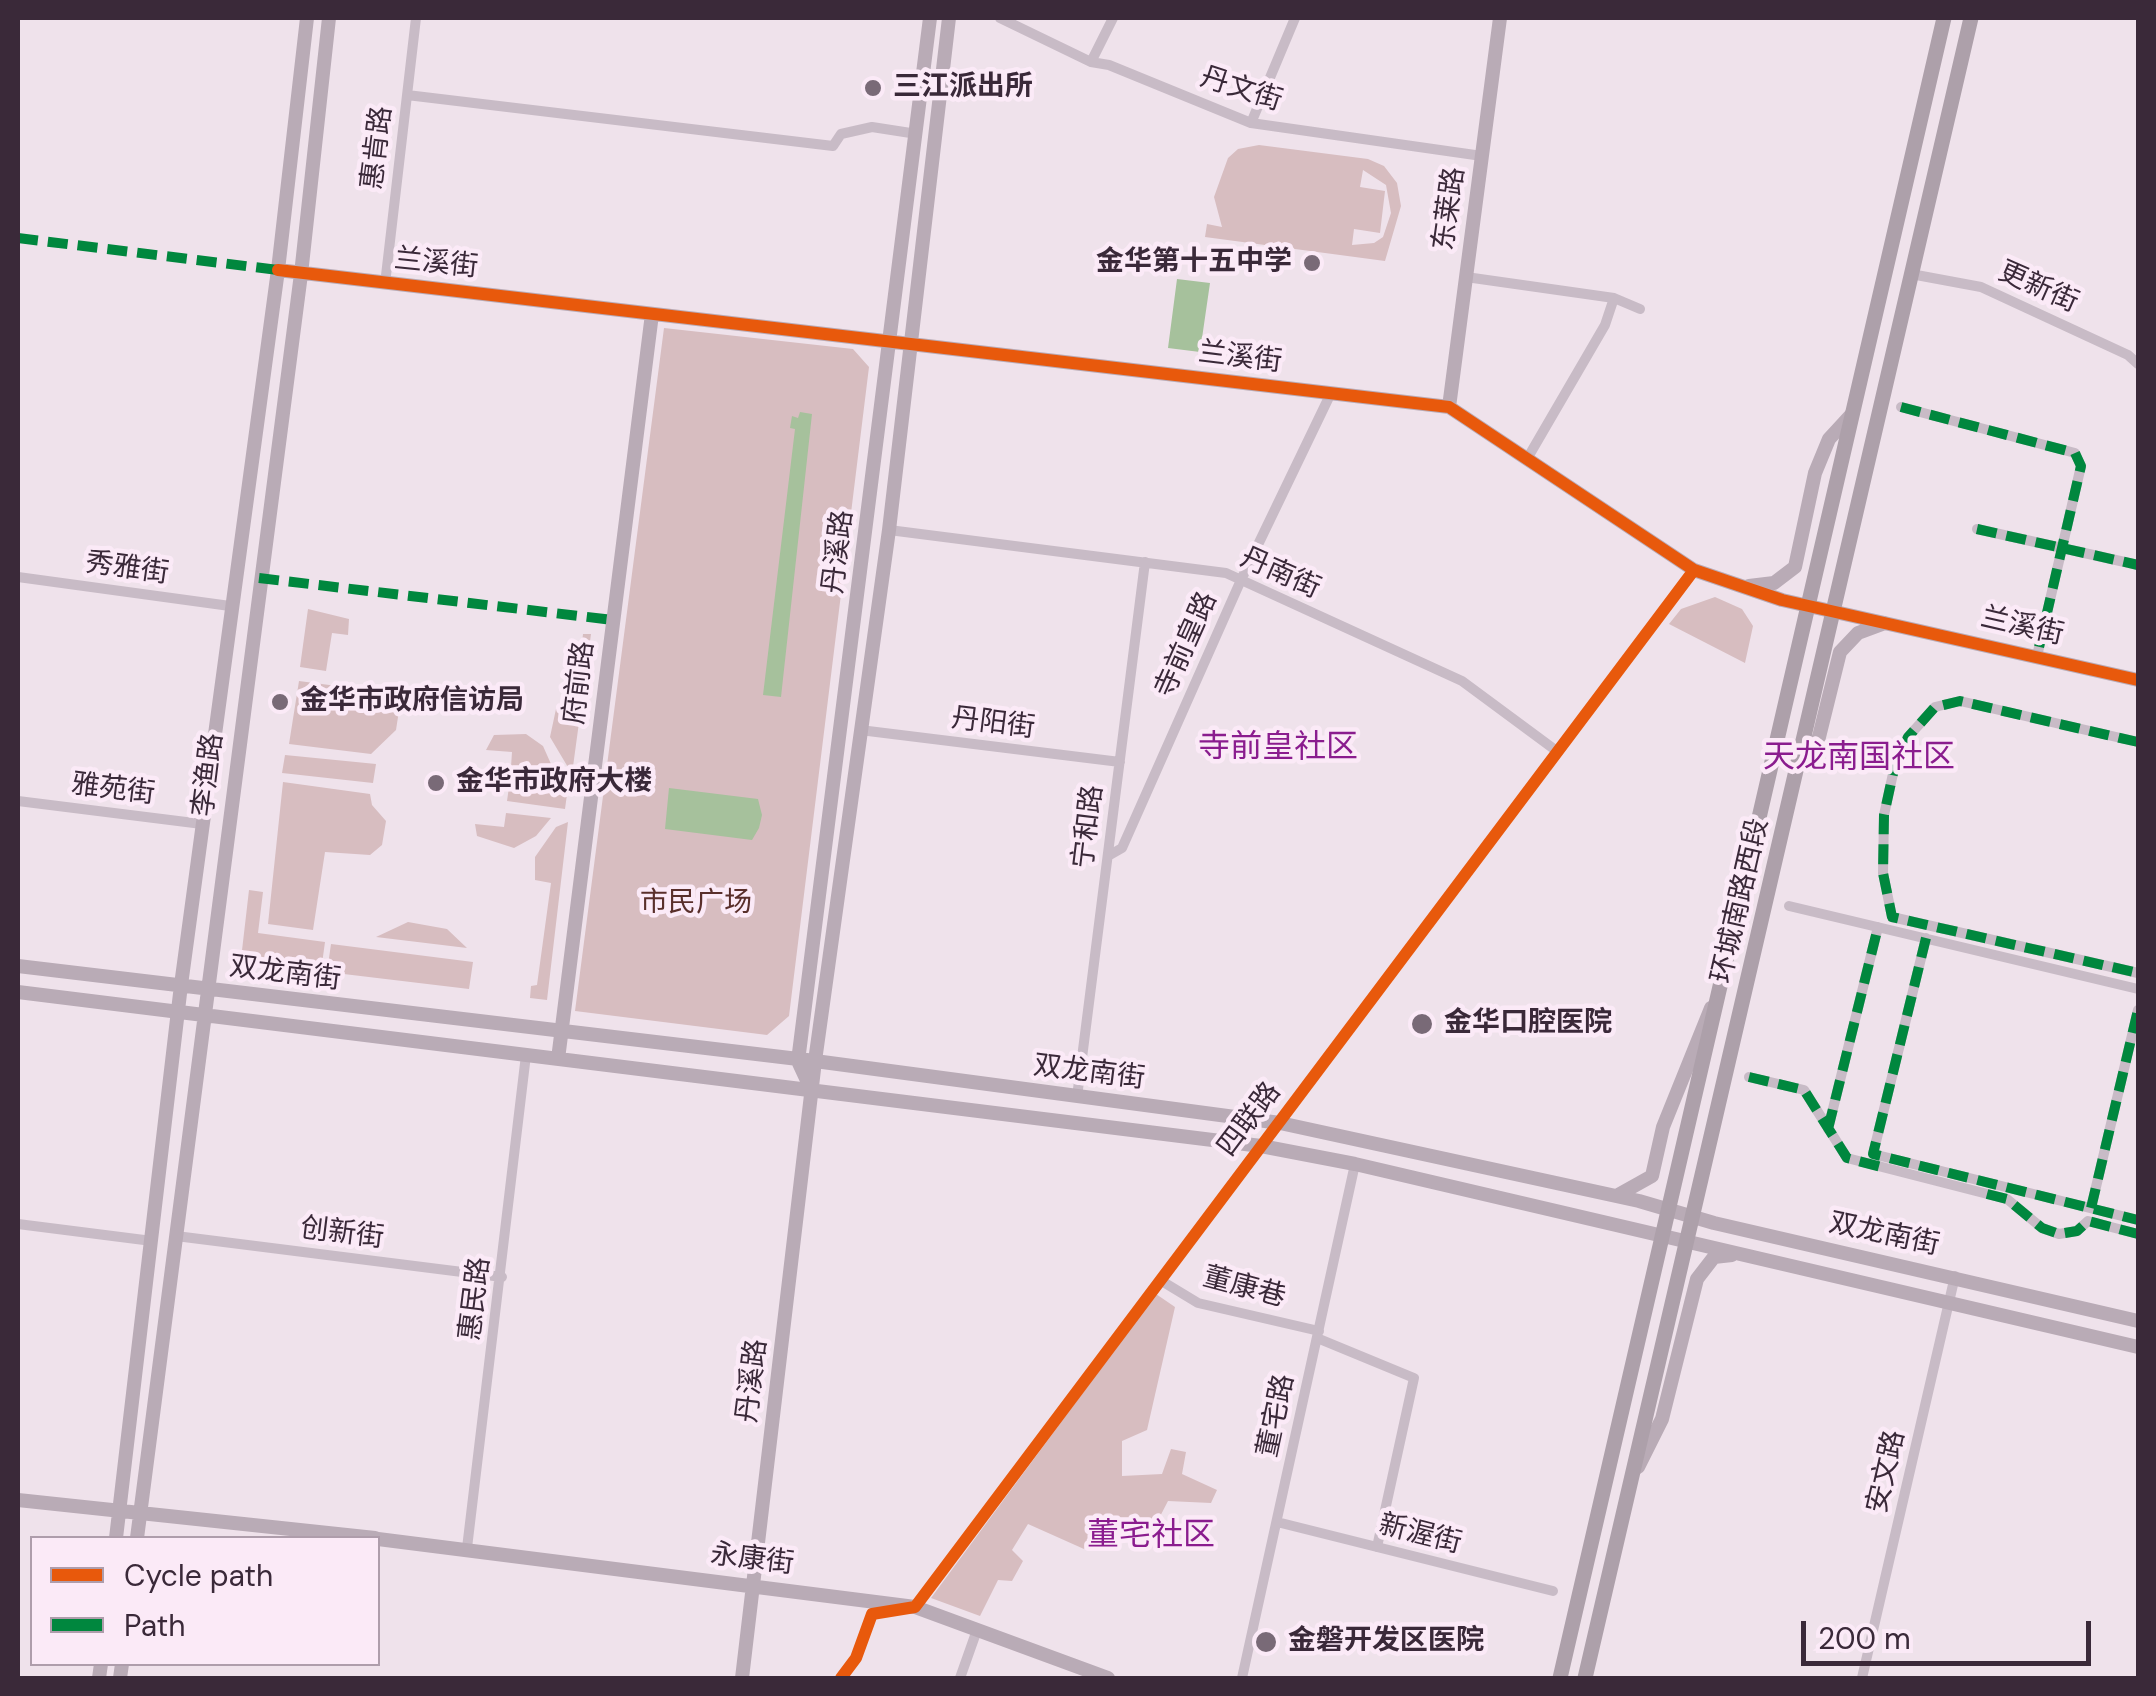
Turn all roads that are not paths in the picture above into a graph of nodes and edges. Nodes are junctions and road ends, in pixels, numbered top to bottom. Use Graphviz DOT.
graph roads {
  1 [pos="306,18"];
  2 [pos="329,18"];
  3 [pos="416,18"];
  4 [pos="930,18"];
  5 [pos="949,18"];
  6 [pos="1000,18"];
  7 [pos="1113,18"];
  8 [pos="1295,18"];
  9 [pos="1500,18"];
  10 [pos="1944,18"];
  11 [pos="1970,18"];
  12 [pos="1982,18"];
  13 [pos="1964,46"];
  14 [pos="1090,62"];
  15 [pos="407,96"];
  16 [pos="1251,123"];
  17 [pos="917,134"];
  18 [pos="1482,156"];
  19 [pos="278,270"];
  20 [pos="302,274"];
  21 [pos="1912,274"];
  22 [pos="1466,278"];
  23 [pos="385,284"];
  24 [pos="1614,298"];
  25 [pos="1640,309"];
  26 [pos="652,314"];
  27 [pos="892,342"];
  28 [pos="912,345"];
  29 [pos="2138,364"];
  30 [pos="1331,393"];
  31 [pos="1448,406"];
  32 [pos="1901,407"];
  33 [pos="1852,414"];
  34 [pos="1526,459"];
  35 [pos="1976,529"];
  36 [pos="890,530"];
  37 [pos="2062,548"];
  38 [pos="1145,562"];
  39 [pos="2138,565"];
  40 [pos="1694,570"];
  41 [pos="18,577"];
  42 [pos="1241,580"];
  43 [pos="1742,587"];
  44 [pos="230,606"];
  45 [pos="1808,606"];
  46 [pos="1834,611"];
  47 [pos="1889,622"];
  48 [pos="2036,656"];
  49 [pos="2138,678"];
  50 [pos="860,730"];
  51 [pos="2138,742"];
  52 [pos="1558,752"];
  53 [pos="1120,762"];
  54 [pos="1798,767"];
  55 [pos="18,802"];
  56 [pos="202,824"];
  57 [pos="1108,856"];
  58 [pos="1790,906"];
  59 [pos="1878,927"];
  60 [pos="1926,938"];
  61 [pos="18,966"];
  62 [pos="2138,973"];
  63 [pos="181,985"];
  64 [pos="1722,985"];
  65 [pos="2138,989"];
  66 [pos="207,990"];
  67 [pos="18,992"];
  68 [pos="2138,1010"];
  69 [pos="179,1013"];
  70 [pos="203,1014"];
  71 [pos="561,1032"];
  72 [pos="526,1055"];
  73 [pos="558,1058"];
  74 [pos="798,1061"];
  75 [pos="814,1061"];
  76 [pos="1748,1078"];
  77 [pos="812,1089"];
  78 [pos="1078,1097"];
  79 [pos="1280,1123"];
  80 [pos="1828,1129"];
  81 [pos="1261,1146"];
  82 [pos="1355,1164"];
  83 [pos="1615,1196"];
  84 [pos="2092,1208"];
  85 [pos="1671,1211"];
  86 [pos="1694,1218"];
  87 [pos="2138,1220"];
  88 [pos="18,1224"];
  89 [pos="2138,1234"];
  90 [pos="176,1236"];
  91 [pos="1663,1237"];
  92 [pos="152,1240"];
  93 [pos="1687,1242"];
  94 [pos="1740,1254"];
  95 [pos="502,1276"];
  96 [pos="1954,1276"];
  97 [pos="1160,1280"];
  98 [pos="1950,1300"];
  99 [pos="2138,1321"];
  100 [pos="1318,1335"];
  101 [pos="2138,1347"];
  102 [pos="1633,1476"];
  103 [pos="18,1500"];
  104 [pos="119,1513"];
  105 [pos="140,1515"];
  106 [pos="1277,1522"];
  107 [pos="116,1536"];
  108 [pos="137,1536"];
  109 [pos="346,1536"];
  110 [pos="380,1539"];
  111 [pos="1377,1547"];
  112 [pos="467,1548"];
  113 [pos="754,1586"];
  114 [pos="1553,1591"];
  115 [pos="915,1607"];
  116 [pos="977,1630"];
  117 [pos="742,1678"];
  118 [pos="840,1678"];
  119 [pos="960,1678"];
  120 [pos="1108,1678"];
  121 [pos="1242,1678"];
  122 [pos="1560,1678"];
  123 [pos="1586,1678"];
  124 [pos="1862,1678"];
  1 -- 19 [label="main road, 李渔路"];
  2 -- 20 [label="main road, 李渔路"];
  3 -- 15 [label="street, 惠肯路"];
  4 -- 17 [label="main road, 丹溪路"];
  5 -- 28 [label="main road, 丹溪路"];
  6 -- 14 [label="street, 丹文街"];
  7 -- 14 [label="street"];
  8 -- 16 [label="street"];
  9 -- 18 [label="main road, 东莱路"];
  10 -- 33 [label="main road, 环城南路西段"];
  11 -- 13 [label="main road, 环城南路西段"];
  12 -- 13 [label="main road"];
  13 -- 21 [label="main road, 环城南路西段"];
  14 -- 16 [label="street, 丹文街"];
  15 -- 17 [label="street"];
  15 -- 23 [label="street, 惠肯路"];
  16 -- 18 [label="street, 丹文街"];
  17 -- 27 [label="main road, 丹溪路"];
  18 -- 22 [label="main road, 东莱路"];
  19 -- 20 [label="main road, 兰溪街"];
  19 -- 44 [label="main road, 李渔路"];
  20 -- 23 [label="main road, 兰溪街"];
  20 -- 66 [label="main road, 李渔路"];
  21 -- 29 [label="street, 更新街"];
  21 -- 46 [label="main road, 环城南路西段"];
  22 -- 24 [label="street"];
  22 -- 31 [label="main road, 东莱路"];
  23 -- 26 [label="main road, 兰溪街"];
  24 -- 25 [label="street"];
  24 -- 34 [label="street"];
  26 -- 27 [label="main road, 兰溪街"];
  26 -- 71 [label="main road, 府前路"];
  27 -- 28 [label="main road, 兰溪街"];
  27 -- 74 [label="main road, 丹溪路"];
  28 -- 30 [label="main road, 兰溪街"];
  28 -- 36 [label="main road, 丹溪路"];
  30 -- 31 [label="main road, 兰溪街"];
  30 -- 42 [label="street, 寺前皇路"];
  31 -- 34 [label="main road, 兰溪街"];
  32 -- 37 [label="street"];
  33 -- 43 [label="main road"];
  33 -- 45 [label="main road, 环城南路西段"];
  34 -- 40 [label="main road, 兰溪街"];
  35 -- 37 [label="street"];
  36 -- 38 [label="street, 丹南街"];
  36 -- 50 [label="main road, 丹溪路"];
  37 -- 39 [label="street"];
  37 -- 48 [label="street"];
  38 -- 42 [label="street, 丹南街"];
  38 -- 53 [label="street, 宁和路"];
  40 -- 43 [label="main road, 兰溪街"];
  40 -- 52 [label="street, 四联路"];
  41 -- 44 [label="street, 秀雅街"];
  42 -- 52 [label="street, 丹南街"];
  42 -- 57 [label="street, 寺前皇路"];
  43 -- 45 [label="main road, 兰溪街"];
  44 -- 56 [label="main road, 李渔路"];
  45 -- 46 [label="main road, 兰溪街"];
  45 -- 64 [label="main road, 环城南路西段"];
  46 -- 47 [label="main road, 兰溪街"];
  46 -- 54 [label="main road, 环城南路西段"];
  47 -- 48 [label="main road, 兰溪街"];
  47 -- 54 [label="main road"];
  48 -- 49 [label="main road, 兰溪街"];
  50 -- 53 [label="street, 丹阳街"];
  50 -- 75 [label="main road, 丹溪路"];
  51 -- 62 [label="street"];
  52 -- 79 [label="street, 四联路"];
  53 -- 57 [label="street, 宁和路"];
  54 -- 86 [label="main road, 环城南路西段"];
  55 -- 56 [label="street, 雅苑街"];
  56 -- 63 [label="main road, 李渔路"];
  57 -- 78 [label="street, 宁和路"];
  58 -- 59 [label="street"];
  59 -- 60 [label="street"];
  59 -- 80 [label="street"];
  60 -- 65 [label="street"];
  60 -- 84 [label="street"];
  61 -- 63 [label="main road, 双龙南街"];
  63 -- 66 [label="main road, 双龙南街"];
  63 -- 69 [label="main road, 李渔路"];
  64 -- 83 [label="main road"];
  64 -- 85 [label="main road, 环城南路西段"];
  66 -- 70 [label="main road, 李渔路"];
  66 -- 71 [label="main road, 双龙南街"];
  67 -- 69 [label="main road, 双龙南街"];
  68 -- 84 [label="street"];
  69 -- 70 [label="main road, 双龙南街"];
  69 -- 92 [label="main road, 李渔路"];
  70 -- 72 [label="main road, 双龙南街"];
  70 -- 90 [label="main road, 李渔路"];
  71 -- 73 [label="main road, 府前路"];
  71 -- 74 [label="main road, 双龙南街"];
  72 -- 73 [label="main road, 双龙南街"];
  72 -- 95 [label="street, 惠民路"];
  73 -- 77 [label="main road, 双龙南街"];
  74 -- 75 [label="main road, 双龙南街"];
  74 -- 77 [label="main road"];
  75 -- 77 [label="main road, 丹溪路"];
  75 -- 78 [label="main road, 双龙南街"];
  76 -- 80 [label="street"];
  77 -- 81 [label="main road, 双龙南街"];
  77 -- 113 [label="main road, 丹溪路"];
  78 -- 79 [label="main road, 双龙南街"];
  79 -- 81 [label="street, 四联路"];
  79 -- 83 [label="main road, 双龙南街"];
  80 -- 89 [label="street"];
  81 -- 82 [label="main road, 双龙南街"];
  81 -- 97 [label="street, 四联路"];
  82 -- 91 [label="main road, 双龙南街"];
  82 -- 100 [label="street, 董宅路"];
  83 -- 85 [label="main road, 双龙南街"];
  84 -- 87 [label="street"];
  85 -- 86 [label="main road, 双龙南街"];
  85 -- 91 [label="main road, 环城南路西段"];
  86 -- 93 [label="main road, 环城南路西段"];
  86 -- 96 [label="main road, 双龙南街"];
  88 -- 92 [label="street"];
  90 -- 95 [label="street, 创新街"];
  90 -- 105 [label="main road, 李渔路"];
  91 -- 93 [label="main road, 双龙南街"];
  91 -- 122 [label="main road, 环城南路西段"];
  92 -- 104 [label="main road, 李渔路"];
  93 -- 94 [label="main road, 双龙南街"];
  93 -- 102 [label="main road, 环城南路西段"];
  94 -- 98 [label="main road, 双龙南街"];
  94 -- 102 [label="main road"];
  95 -- 112 [label="street, 惠民路"];
  96 -- 98 [label="street, 安文路"];
  96 -- 99 [label="main road, 双龙南街"];
  97 -- 100 [label="street, 董康巷"];
  97 -- 115 [label="street, 四联路"];
  98 -- 101 [label="main road, 双龙南街"];
  98 -- 124 [label="street, 安文路"];
  100 -- 106 [label="street, 董宅路"];
  100 -- 111 [label="street, 董康巷"];
  102 -- 123 [label="main road, 环城南路西段"];
  103 -- 104 [label="main road, 永康街"];
  104 -- 105 [label="main road, 永康街"];
  104 -- 107 [label="main road, 李渔路"];
  105 -- 108 [label="main road, 李渔路"];
  105 -- 109 [label="main road, 永康街"];
  106 -- 111 [label="street, 新渥街"];
  106 -- 121 [label="street, 董宅路"];
  110 -- 112 [label="main road, 永康街"];
  111 -- 114 [label="street, 新渥街"];
  112 -- 113 [label="main road, 永康街"];
  113 -- 115 [label="main road, 永康街"];
  113 -- 117 [label="main road, 丹溪路"];
  115 -- 116 [label="main road, 永康街"];
  115 -- 118 [label="street"];
  116 -- 119 [label="street"];
  116 -- 120 [label="main road, 永康街"];
}
